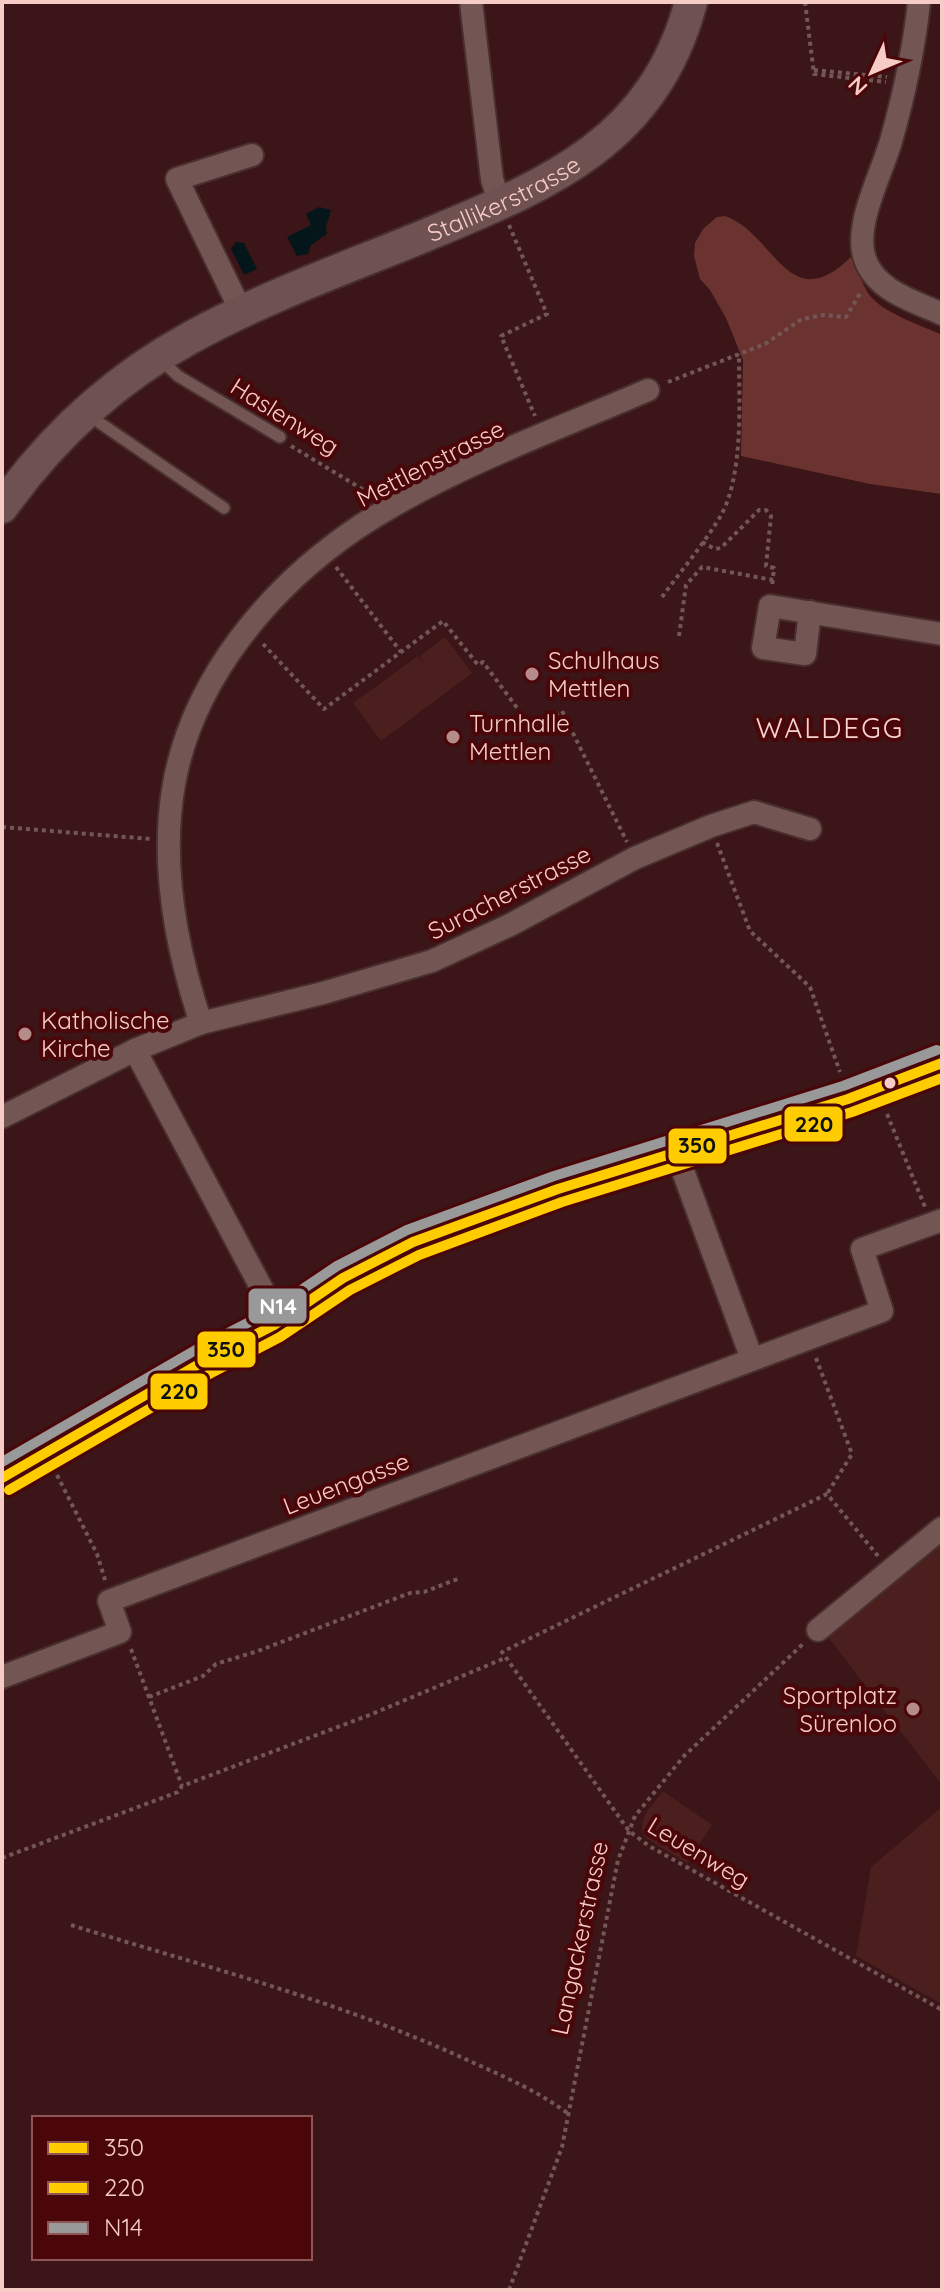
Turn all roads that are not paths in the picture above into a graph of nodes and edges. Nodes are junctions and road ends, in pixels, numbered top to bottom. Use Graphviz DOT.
graph roads {
  1 [pos="471,2"];
  2 [pos="691,2"];
  3 [pos="919,2"];
  4 [pos="252,155"];
  5 [pos="500,205"];
  6 [pos="242,313"];
  7 [pos="942,314"];
  8 [pos="159,357"];
  9 [pos="648,390"];
  10 [pos="87,410"];
  11 [pos="280,437"];
  12 [pos="2,507"];
  13 [pos="224,508"];
  14 [pos="810,612"];
  15 [pos="942,634"];
  16 [pos="810,829"];
  17 [pos="201,1023"];
  18 [pos="135,1050"];
  19 [pos="942,1063"];
  20 [pos="2,1117"];
  21 [pos="676,1152"];
  22 [pos="937,1222"];
  23 [pos="274,1325"];
  24 [pos="752,1359"];
  25 [pos="2,1478"];
  26 [pos="942,1528"];
  27 [pos="818,1630"];
  28 [pos="2,1677"];
  1 -- 5 [label="street"];
  2 -- 5 [label="main road, Stallikerstrasse"];
  3 -- 7 [label="street"];
  4 -- 6 [label="street"];
  5 -- 6 [label="main road, Stallikerstrasse"];
  6 -- 8 [label="main road, Stallikerstrasse"];
  8 -- 10 [label="main road, Stallikerstrasse"];
  8 -- 11 [label="lane, Haslenweg"];
  9 -- 17 [label="street, Mettlenstrasse"];
  10 -- 12 [label="main road, Stallikerstrasse"];
  10 -- 13 [label="lane"];
  14 -- 14 [label="street"];
  14 -- 15 [label="street"];
  16 -- 17 [label="street, Suracherstrasse"];
  17 -- 18 [label="street, Suracherstrasse"];
  18 -- 20 [label="street, Suracherstrasse"];
  18 -- 23 [label="street"];
  19 -- 21 [label="main road"];
  21 -- 23 [label="main road"];
  21 -- 24 [label="street"];
  22 -- 24 [label="street, Leuengasse"];
  23 -- 25 [label="main road"];
  24 -- 28 [label="street, Leuengasse"];
  26 -- 27 [label="street"];
}
